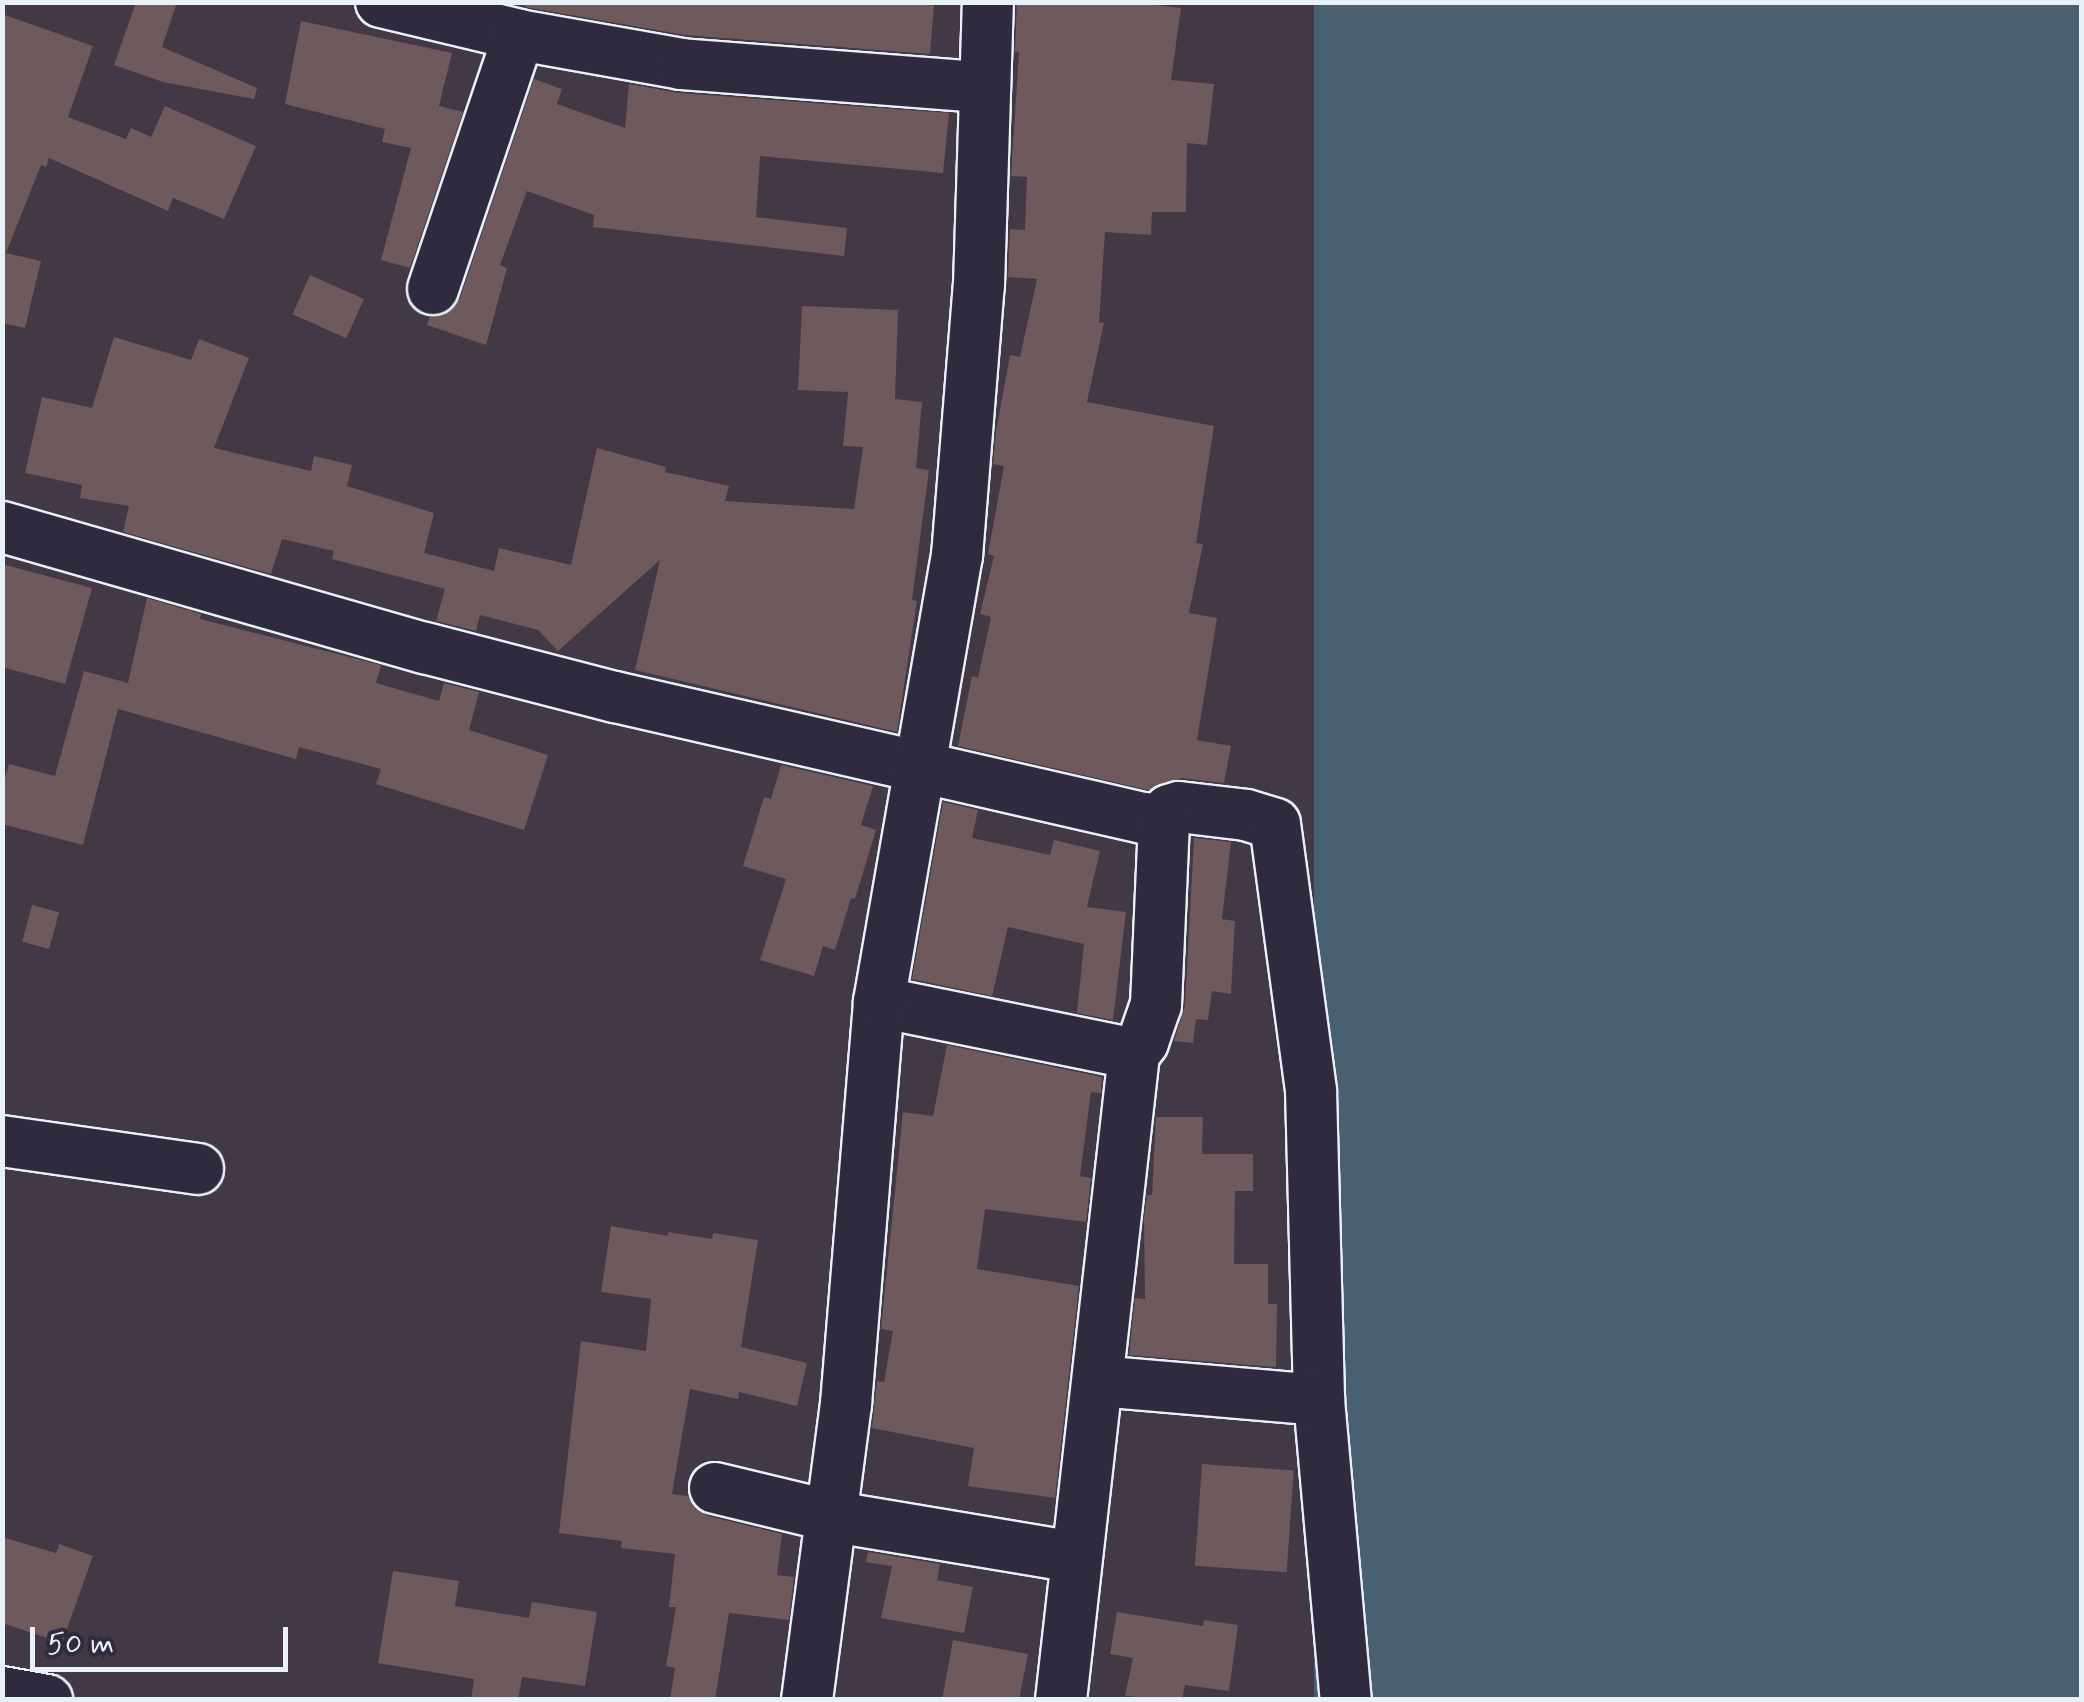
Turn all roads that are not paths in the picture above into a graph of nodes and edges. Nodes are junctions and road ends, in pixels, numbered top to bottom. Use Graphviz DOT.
graph roads {
  1 [pos="380,2"];
  2 [pos="988,2"];
  3 [pos="519,35"];
  4 [pos="982,87"];
  5 [pos="433,289"];
  6 [pos="2,527"];
  7 [pos="922,764"];
  8 [pos="1164,820"];
  9 [pos="879,1002"];
  10 [pos="1134,1054"];
  11 [pos="2,1140"];
  12 [pos="198,1169"];
  13 [pos="1098,1381"];
  14 [pos="1319,1400"];
  15 [pos="715,1488"];
  16 [pos="834,1518"];
  17 [pos="1074,1557"];
  18 [pos="2,1692"];
  19 [pos="1071,1698"];
  20 [pos="46,1700"];
  21 [pos="807,1700"];
  22 [pos="1346,1700"];
  1 -- 3 [label="street"];
  2 -- 4 [label="street"];
  3 -- 4 [label="street"];
  3 -- 5 [label="street"];
  4 -- 7 [label="street"];
  6 -- 7 [label="street"];
  7 -- 8 [label="street"];
  7 -- 9 [label="street"];
  8 -- 10 [label="street"];
  8 -- 14 [label="street"];
  9 -- 10 [label="street"];
  9 -- 16 [label="street"];
  10 -- 13 [label="street"];
  11 -- 12 [label="street"];
  13 -- 14 [label="street"];
  13 -- 17 [label="street"];
  14 -- 22 [label="street"];
  15 -- 16 [label="street"];
  16 -- 17 [label="street"];
  16 -- 21 [label="street"];
  17 -- 19 [label="street"];
  18 -- 20 [label="street"];
}
